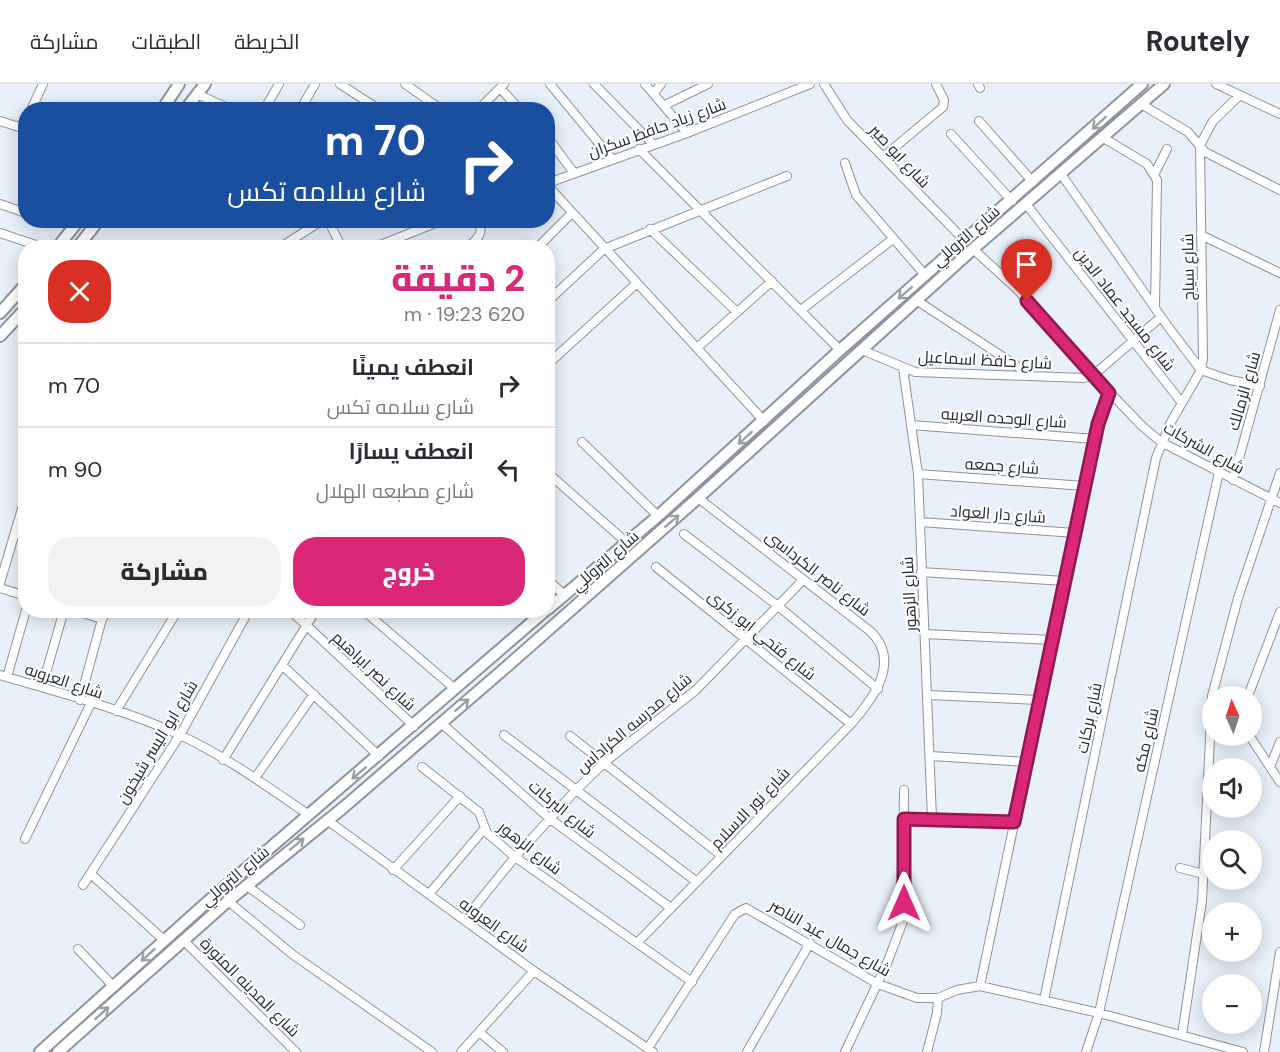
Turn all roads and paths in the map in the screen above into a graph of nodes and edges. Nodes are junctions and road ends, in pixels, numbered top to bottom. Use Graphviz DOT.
graph roads {
  1 [pos="43,84"];
  2 [pos="179,84"];
  3 [pos="205,84"];
  4 [pos="279,84"];
  5 [pos="315,84"];
  6 [pos="340,84"];
  7 [pos="405,84"];
  8 [pos="550,84"];
  9 [pos="594,84"];
  10 [pos="645,84"];
  11 [pos="661,84"];
  12 [pos="708,84"];
  13 [pos="810,84"];
  14 [pos="824,84"];
  15 [pos="936,84"];
  16 [pos="1142,84"];
  17 [pos="1164,84"];
  18 [pos="1216,84"];
  19 [pos="502,86"];
  20 [pos="654,93"];
  21 [pos="197,94"];
  22 [pos="1239,96"];
  23 [pos="35,102"];
  24 [pos="167,102"];
  25 [pos="192,102"];
  26 [pos="214,102"];
  27 [pos="269,102"];
  28 [pos="305,102"];
  29 [pos="368,102"];
  30 [pos="431,102"];
  31 [pos="486,102"];
  32 [pos="514,102"];
  33 [pos="1141,104"];
  34 [pos="665,105"];
  35 [pos="1280,114"];
  36 [pos="0,121"];
  37 [pos="979,121"];
  38 [pos="18,127"];
  39 [pos="687,133"];
  40 [pos="951,134"];
  41 [pos="1102,137"];
  42 [pos="653,144"];
  43 [pos="1200,145"];
  44 [pos="555,147"];
  45 [pos="1167,149"];
  46 [pos="639,150"];
  47 [pos="883,157"];
  48 [pos="612,159"];
  49 [pos="845,163"];
  50 [pos="574,173"];
  51 [pos="1155,173"];
  52 [pos="1061,174"];
  53 [pos="787,176"];
  54 [pos="555,181"];
  55 [pos="1033,182"];
  56 [pos="1280,190"];
  57 [pos="555,192"];
  58 [pos="1011,201"];
  59 [pos="0,204"];
  60 [pos="1026,204"];
  61 [pos="18,210"];
  62 [pos="700,211"];
  63 [pos="572,213"];
  64 [pos="73,228"];
  65 [pos="310,228"];
  66 [pos="417,228"];
  67 [pos="650,229"];
  68 [pos="0,233"];
  69 [pos="1201,235"];
  70 [pos="893,239"];
  71 [pos="21,240"];
  72 [pos="63,240"];
  73 [pos="292,240"];
  74 [pos="391,240"];
  75 [pos="545,240"];
  76 [pos="969,245"];
  77 [pos="604,249"];
  78 [pos="1280,273"];
  79 [pos="925,275"];
  80 [pos="772,280"];
  81 [pos="637,283"];
  82 [pos="18,293"];
  83 [pos="555,294"];
  84 [pos="916,300"];
  85 [pos="1155,308"];
  86 [pos="801,310"];
  87 [pos="1280,310"];
  88 [pos="737,312"];
  89 [pos="0,313"];
  90 [pos="18,317"];
  91 [pos="1161,317"];
  92 [pos="0,336"];
  93 [pos="1133,342"];
  94 [pos="698,347"];
  95 [pos="840,350"];
  96 [pos="862,350"];
  97 [pos="555,358"];
  98 [pos="903,368"];
  99 [pos="1201,370"];
  100 [pos="1092,375"];
  101 [pos="1032,376"];
  102 [pos="1260,386"];
  103 [pos="1109,393"];
  104 [pos="1182,403"];
  105 [pos="764,421"];
  106 [pos="910,425"];
  107 [pos="1095,439"];
  108 [pos="582,442"];
  109 [pos="1161,442"];
  110 [pos="1219,472"];
  111 [pos="1280,473"];
  112 [pos="918,474"];
  113 [pos="555,479"];
  114 [pos="1233,480"];
  115 [pos="1085,486"];
  116 [pos="699,498"];
  117 [pos="1272,499"];
  118 [pos="1280,504"];
  119 [pos="658,516"];
  120 [pos="920,522"];
  121 [pos="18,527"];
  122 [pos="1075,533"];
  123 [pos="684,534"];
  124 [pos="626,542"];
  125 [pos="656,567"];
  126 [pos="921,572"];
  127 [pos="804,580"];
  128 [pos="1065,581"];
  129 [pos="0,586"];
  130 [pos="555,587"];
  131 [pos="18,593"];
  132 [pos="564,595"];
  133 [pos="555,603"];
  134 [pos="778,606"];
  135 [pos="1280,612"];
  136 [pos="23,618"];
  137 [pos="62,618"];
  138 [pos="99,618"];
  139 [pos="173,618"];
  140 [pos="245,618"];
  141 [pos="298,618"];
  142 [pos="312,618"];
  143 [pos="372,618"];
  144 [pos="538,618"];
  145 [pos="102,619"];
  146 [pos="307,626"];
  147 [pos="925,634"];
  148 [pos="746,639"];
  149 [pos="1052,640"];
  150 [pos="492,657"];
  151 [pos="282,664"];
  152 [pos="504,669"];
  153 [pos="3,676"];
  154 [pos="1214,686"];
  155 [pos="1252,686"];
  156 [pos="42,687"];
  157 [pos="455,689"];
  158 [pos="878,689"];
  159 [pos="314,694"];
  160 [pos="928,695"];
  161 [pos="80,700"];
  162 [pos="1040,700"];
  163 [pos="92,704"];
  164 [pos="116,711"];
  165 [pos="441,723"];
  166 [pos="851,724"];
  167 [pos="414,726"];
  168 [pos="180,735"];
  169 [pos="504,735"];
  170 [pos="570,736"];
  171 [pos="1280,742"];
  172 [pos="1210,746"];
  173 [pos="1256,746"];
  174 [pos="379,756"];
  175 [pos="931,756"];
  176 [pos="223,760"];
  177 [pos="605,762"];
  178 [pos="1026,762"];
  179 [pos="422,767"];
  180 [pos="1270,768"];
  181 [pos="255,778"];
  182 [pos="1280,782"];
  183 [pos="576,790"];
  184 [pos="904,790"];
  185 [pos="460,796"];
  186 [pos="309,815"];
  187 [pos="549,818"];
  188 [pos="904,819"];
  189 [pos="932,819"];
  190 [pos="327,820"];
  191 [pos="1014,822"];
  192 [pos="485,828"];
  193 [pos="1206,830"];
  194 [pos="25,839"];
  195 [pos="722,856"];
  196 [pos="515,857"];
  197 [pos="1180,868"];
  198 [pos="393,870"];
  199 [pos="91,874"];
  200 [pos="1202,874"];
  201 [pos="697,882"];
  202 [pos="83,885"];
  203 [pos="246,885"];
  204 [pos="1202,889"];
  205 [pos="429,894"];
  206 [pos="228,901"];
  207 [pos="671,908"];
  208 [pos="464,920"];
  209 [pos="300,925"];
  210 [pos="165,940"];
  211 [pos="184,941"];
  212 [pos="637,943"];
  213 [pos="810,943"];
  214 [pos="78,949"];
  215 [pos="1280,952"];
  216 [pos="534,971"];
  217 [pos="692,982"];
  218 [pos="878,984"];
  219 [pos="980,986"];
  220 [pos="114,987"];
  221 [pos="938,998"];
  222 [pos="1044,1000"];
  223 [pos="1099,1013"];
  224 [pos="479,1032"];
  225 [pos="1182,1035"];
  226 [pos="65,1050"];
  227 [pos="650,1050"];
  228 [pos="40,1052"];
  229 [pos="296,1052"];
  230 [pos="432,1052"];
  231 [pos="461,1052"];
  232 [pos="503,1052"];
  233 [pos="747,1052"];
  234 [pos="845,1052"];
  235 [pos="927,1052"];
  236 [pos="1086,1052"];
  237 [pos="1243,1052"];
  238 [pos="1264,1052"];
  1 -- 23 [label="street"];
  2 -- 24 [label="street"];
  3 -- 21 [label="street"];
  4 -- 27 [label="street"];
  5 -- 28 [label="street"];
  6 -- 29 [label="street"];
  7 -- 30 [label="street"];
  8 -- 48 [label="street"];
  9 -- 42 [label="street"];
  10 -- 20 [label="street"];
  11 -- 20 [label="street"];
  12 -- 34 [label="street"];
  13 -- 39 [label="street, شارع زياد حافظ سكران"];
  14 -- 47 [label="street, شارع ابو صير"];
  15 -- 47 [label="street"];
  16 -- 55 [label="street, شارع التروللي, one-way"];
  17 -- 33 [label="street, شارع التروللي"];
  18 -- 22 [label="street"];
  19 -- 31 [label="street"];
  19 -- 32 [label="street"];
  20 -- 34 [label="street"];
  21 -- 25 [label="street"];
  21 -- 26 [label="street"];
  22 -- 35 [label="street"];
  22 -- 43 [label="street"];
  33 -- 41 [label="street, شارع التروللي"];
  33 -- 43 [label="street"];
  34 -- 39 [label="street"];
  36 -- 38 [label="street"];
  37 -- 55 [label="street"];
  39 -- 42 [label="street, شارع زياد حافظ سكران"];
  40 -- 58 [label="street"];
  41 -- 51 [label="street"];
  41 -- 52 [label="street, شارع التروللي"];
  42 -- 46 [label="street, شارع زياد حافظ سكران"];
  43 -- 56 [label="street"];
  43 -- 69 [label="street, شارع سياج"];
  44 -- 50 [label="street"];
  45 -- 51 [label="street"];
  46 -- 48 [label="street, شارع زياد حافظ سكران"];
  46 -- 62 [label="street"];
  47 -- 76 [label="street, شارع ابو صير"];
  48 -- 50 [label="street, شارع زياد حافظ سكران"];
  49 -- 70 [label="street"];
  50 -- 54 [label="street, شارع زياد حافظ سكران"];
  51 -- 85 [label="street"];
  52 -- 60 [label="street, شارع التروللي"];
  52 -- 85 [label="street"];
  53 -- 62 [label="street"];
  55 -- 58 [label="street, شارع التروللي"];
  57 -- 63 [label="street"];
  58 -- 76 [label="street, شارع التروللي"];
  59 -- 61 [label="street"];
  60 -- 76 [label="street, شارع التروللي"];
  60 -- 93 [label="street, شارع مسجد عماد الدين"];
  62 -- 67 [label="street"];
  62 -- 80 [label="street"];
  63 -- 75 [label="street"];
  63 -- 77 [label="street"];
  64 -- 72 [label="street"];
  65 -- 73 [label="street"];
  66 -- 74 [label="street"];
  67 -- 77 [label="street"];
  67 -- 88 [label="street"];
  68 -- 71 [label="street"];
  69 -- 78 [label="street"];
  69 -- 99 [label="street, شارع سياج"];
  70 -- 79 [label="street"];
  70 -- 86 [label="street"];
  76 -- 79 [label="street, شارع التروللي"];
  76 -- 84 [label="street, شارع التروللي"];
  76 -- 100 [label="street, شارع الشركات"];
  77 -- 81 [label="street"];
  77 -- 83 [label="street"];
  79 -- 95 [label="street, شارع التروللي, one-way"];
  80 -- 86 [label="street"];
  80 -- 88 [label="street"];
  81 -- 94 [label="street"];
  81 -- 97 [label="street"];
  82 -- 89 [label="street"];
  84 -- 96 [label="street, شارع التروللي"];
  84 -- 101 [label="street"];
  85 -- 91 [label="street"];
  86 -- 95 [label="street"];
  87 -- 102 [label="street, شارع الزمالك"];
  88 -- 94 [label="street"];
  90 -- 92 [label="street"];
  91 -- 93 [label="street"];
  91 -- 99 [label="street"];
  93 -- 100 [label="street"];
  93 -- 104 [label="street, شارع مسجد عماد الدين"];
  94 -- 105 [label="street"];
  95 -- 105 [label="street, شارع التروللي"];
  96 -- 98 [label="street, شارع حافظ اسماعيل"];
  96 -- 116 [label="street, شارع التروللي"];
  98 -- 101 [label="street, شارع حافظ اسماعيل"];
  98 -- 106 [label="street, شارع الزهور"];
  99 -- 102 [label="street"];
  99 -- 104 [label="street, شارع سياج"];
  100 -- 101 [label="street, شارع حافظ اسماعيل"];
  100 -- 103 [label="street, شارع الشركات"];
  102 -- 114 [label="street, شارع الزمالك"];
  103 -- 107 [label="street"];
  103 -- 109 [label="street, شارع الشركات"];
  104 -- 109 [label="street, شارع سياج"];
  105 -- 119 [label="street, شارع التروللي, one-way"];
  106 -- 107 [label="street, شارع الوحده العربيه"];
  106 -- 112 [label="street, شارع الزهور"];
  107 -- 115 [label="street"];
  108 -- 119 [label="street"];
  109 -- 110 [label="street, شارع الشركات"];
  109 -- 222 [label="street, شارع بركات"];
  110 -- 114 [label="street, شارع الشركات"];
  110 -- 223 [label="street, شارع مكه"];
  111 -- 117 [label="street"];
  112 -- 115 [label="street, شارع جمعه"];
  112 -- 120 [label="street, شارع الزهور"];
  113 -- 124 [label="street"];
  114 -- 117 [label="street, شارع الشركات"];
  115 -- 122 [label="street"];
  116 -- 127 [label="street, شارع ناصر الكرداسى"];
  152 -- 116 [label="street, شارع التروللي, one-way"];
  117 -- 118 [label="street, شارع الشركات"];
  117 -- 154 [label="street"];
  119 -- 124 [label="street, شارع التروللي"];
  120 -- 122 [label="street, شارع دار العواد"];
  120 -- 126 [label="street, شارع الزهور"];
  121 -- 129 [label="street"];
  122 -- 128 [label="street"];
  123 -- 134 [label="street"];
  124 -- 132 [label="street, شارع التروللي"];
  125 -- 148 [label="street, شارع فتحي ابو زكرى"];
  126 -- 128 [label="street"];
  126 -- 147 [label="street, شارع الزهور"];
  127 -- 134 [label="street, شارع مدرسه الكراداس"];
  127 -- 158 [label="street, شارع ناصر الكرداسى"];
  128 -- 149 [label="street"];
  129 -- 131 [label="street"];
  130 -- 132 [label="street"];
  132 -- 133 [label="street, شارع التروللي"];
  134 -- 148 [label="street, شارع مدرسه الكراداس"];
  134 -- 158 [label="street"];
  135 -- 155 [label="street"];
  136 -- 153 [label="street"];
  137 -- 156 [label="street"];
  138 -- 145 [label="street"];
  139 -- 164 [label="street"];
  140 -- 168 [label="street, شارع ابو اليسر شيخون"];
  141 -- 146 [label="street, شارع نصر ابراهيم"];
  142 -- 146 [label="street"];
  143 -- 157 [label="street"];
  144 -- 150 [label="street, شارع التروللي"];
  145 -- 161 [label="street"];
  146 -- 151 [label="street"];
  146 -- 167 [label="street, شارع نصر ابراهيم"];
  147 -- 149 [label="street"];
  147 -- 160 [label="street, شارع الزهور"];
  148 -- 166 [label="street, شارع فتحي ابو زكرى"];
  148 -- 177 [label="street, شارع مدرسه الكراداس"];
  149 -- 162 [label="street"];
  150 -- 152 [label="street"];
  150 -- 157 [label="street, شارع التروللي"];
  151 -- 159 [label="street"];
  151 -- 176 [label="street"];
  165 -- 152 [label="street, شارع التروللي, one-way"];
  153 -- 156 [label="street, شارع العروبه"];
  156 -- 161 [label="street, شارع العروبه"];
  157 -- 167 [label="street, شارع التروللي"];
  158 -- 166 [label="street, شارع نور الاسلام"];
  159 -- 174 [label="street"];
  159 -- 181 [label="street"];
  160 -- 162 [label="street"];
  160 -- 175 [label="street, شارع الزهور"];
  161 -- 163 [label="street, شارع العروبه"];
  162 -- 178 [label="street"];
  163 -- 164 [label="street, شارع العروبه"];
  163 -- 194 [label="street"];
  164 -- 168 [label="street, شارع العروبه"];
  165 -- 187 [label="street, شارع البركات"];
  165 -- 190 [label="street, شارع التروللي"];
  166 -- 195 [label="street, شارع نور الاسلام"];
  167 -- 174 [label="street, شارع التروللي"];
  168 -- 176 [label="street, شارع العروبه"];
  168 -- 199 [label="street, شارع ابو اليسر شيخون"];
  169 -- 183 [label="street"];
  170 -- 177 [label="street"];
  171 -- 180 [label="street"];
  172 -- 193 [label="street"];
  173 -- 180 [label="street"];
  174 -- 186 [label="street, شارع التروللي, one-way"];
  175 -- 178 [label="street"];
  175 -- 189 [label="street, شارع الزهور"];
  176 -- 181 [label="street, شارع العروبه"];
  177 -- 183 [label="street, شارع مدرسه الكراداس"];
  177 -- 195 [label="street"];
  178 -- 191 [label="street"];
  179 -- 185 [label="street, شارع الزهور"];
  180 -- 182 [label="street"];
  181 -- 186 [label="street, شارع العروبه"];
  183 -- 187 [label="street, شارع مدرسه الكراداس"];
  183 -- 201 [label="street"];
  184 -- 188 [label="street"];
  185 -- 192 [label="street, شارع الزهور"];
  185 -- 198 [label="street"];
  186 -- 210 [label="street, شارع التروللي"];
  187 -- 196 [label="street, شارع مدرسه الكراداس"];
  187 -- 207 [label="street, شارع البركات"];
  188 -- 189 [label="street"];
  188 -- 218 [label="street"];
  189 -- 191 [label="street"];
  190 -- 198 [label="street, شارع العروبه"];
  203 -- 190 [label="street, شارع التروللي, one-way"];
  191 -- 219 [label="street"];
  192 -- 196 [label="street, شارع الزهور"];
  192 -- 205 [label="street"];
  195 -- 201 [label="street, شارع نور الاسلام"];
  196 -- 208 [label="street, شارع مدرسه الكراداس"];
  196 -- 212 [label="street, شارع الزهور"];
  197 -- 200 [label="street"];
  198 -- 205 [label="street, شارع العروبه"];
  199 -- 202 [label="street, شارع ابو اليسر شيخون"];
  199 -- 210 [label="street"];
  201 -- 207 [label="street, شارع نور الاسلام"];
  203 -- 206 [label="street, شارع التروللي"];
  203 -- 209 [label="street"];
  204 -- 225 [label="street"];
  205 -- 208 [label="street, شارع العروبه"];
  206 -- 211 [label="street, شارع التروللي"];
  206 -- 230 [label="street"];
  207 -- 212 [label="street, شارع نور الاسلام"];
  208 -- 216 [label="street, شارع العروبه"];
  210 -- 220 [label="street, شارع التروللي, one-way"];
  226 -- 211 [label="street, شارع التروللي, one-way"];
  211 -- 229 [label="street, شارع المدينه المنورة"];
  212 -- 217 [label="street, شارع الزهور"];
  213 -- 217 [label="street, شارع جمال عبد الناصر"];
  213 -- 218 [label="street, شارع جمال عبد الناصر"];
  213 -- 233 [label="street"];
  214 -- 220 [label="street"];
  215 -- 238 [label="street"];
  216 -- 224 [label="street"];
  216 -- 227 [label="street, شارع العروبه"];
  217 -- 227 [label="street, شارع جمال عبد الناصر"];
  218 -- 221 [label="street, شارع جمال عبد الناصر"];
  218 -- 234 [label="street"];
  219 -- 221 [label="street, شارع جمال عبد الناصر"];
  219 -- 222 [label="street, شارع جمال عبد الناصر"];
  220 -- 228 [label="street, شارع التروللي"];
  221 -- 235 [label="street"];
  222 -- 223 [label="street, شارع جمال عبد الناصر"];
  223 -- 225 [label="street, شارع جمال عبد الناصر"];
  223 -- 236 [label="street, شارع مكه"];
  224 -- 231 [label="street"];
  224 -- 232 [label="street"];
  225 -- 237 [label="street, شارع جمال عبد الناصر"];
}
